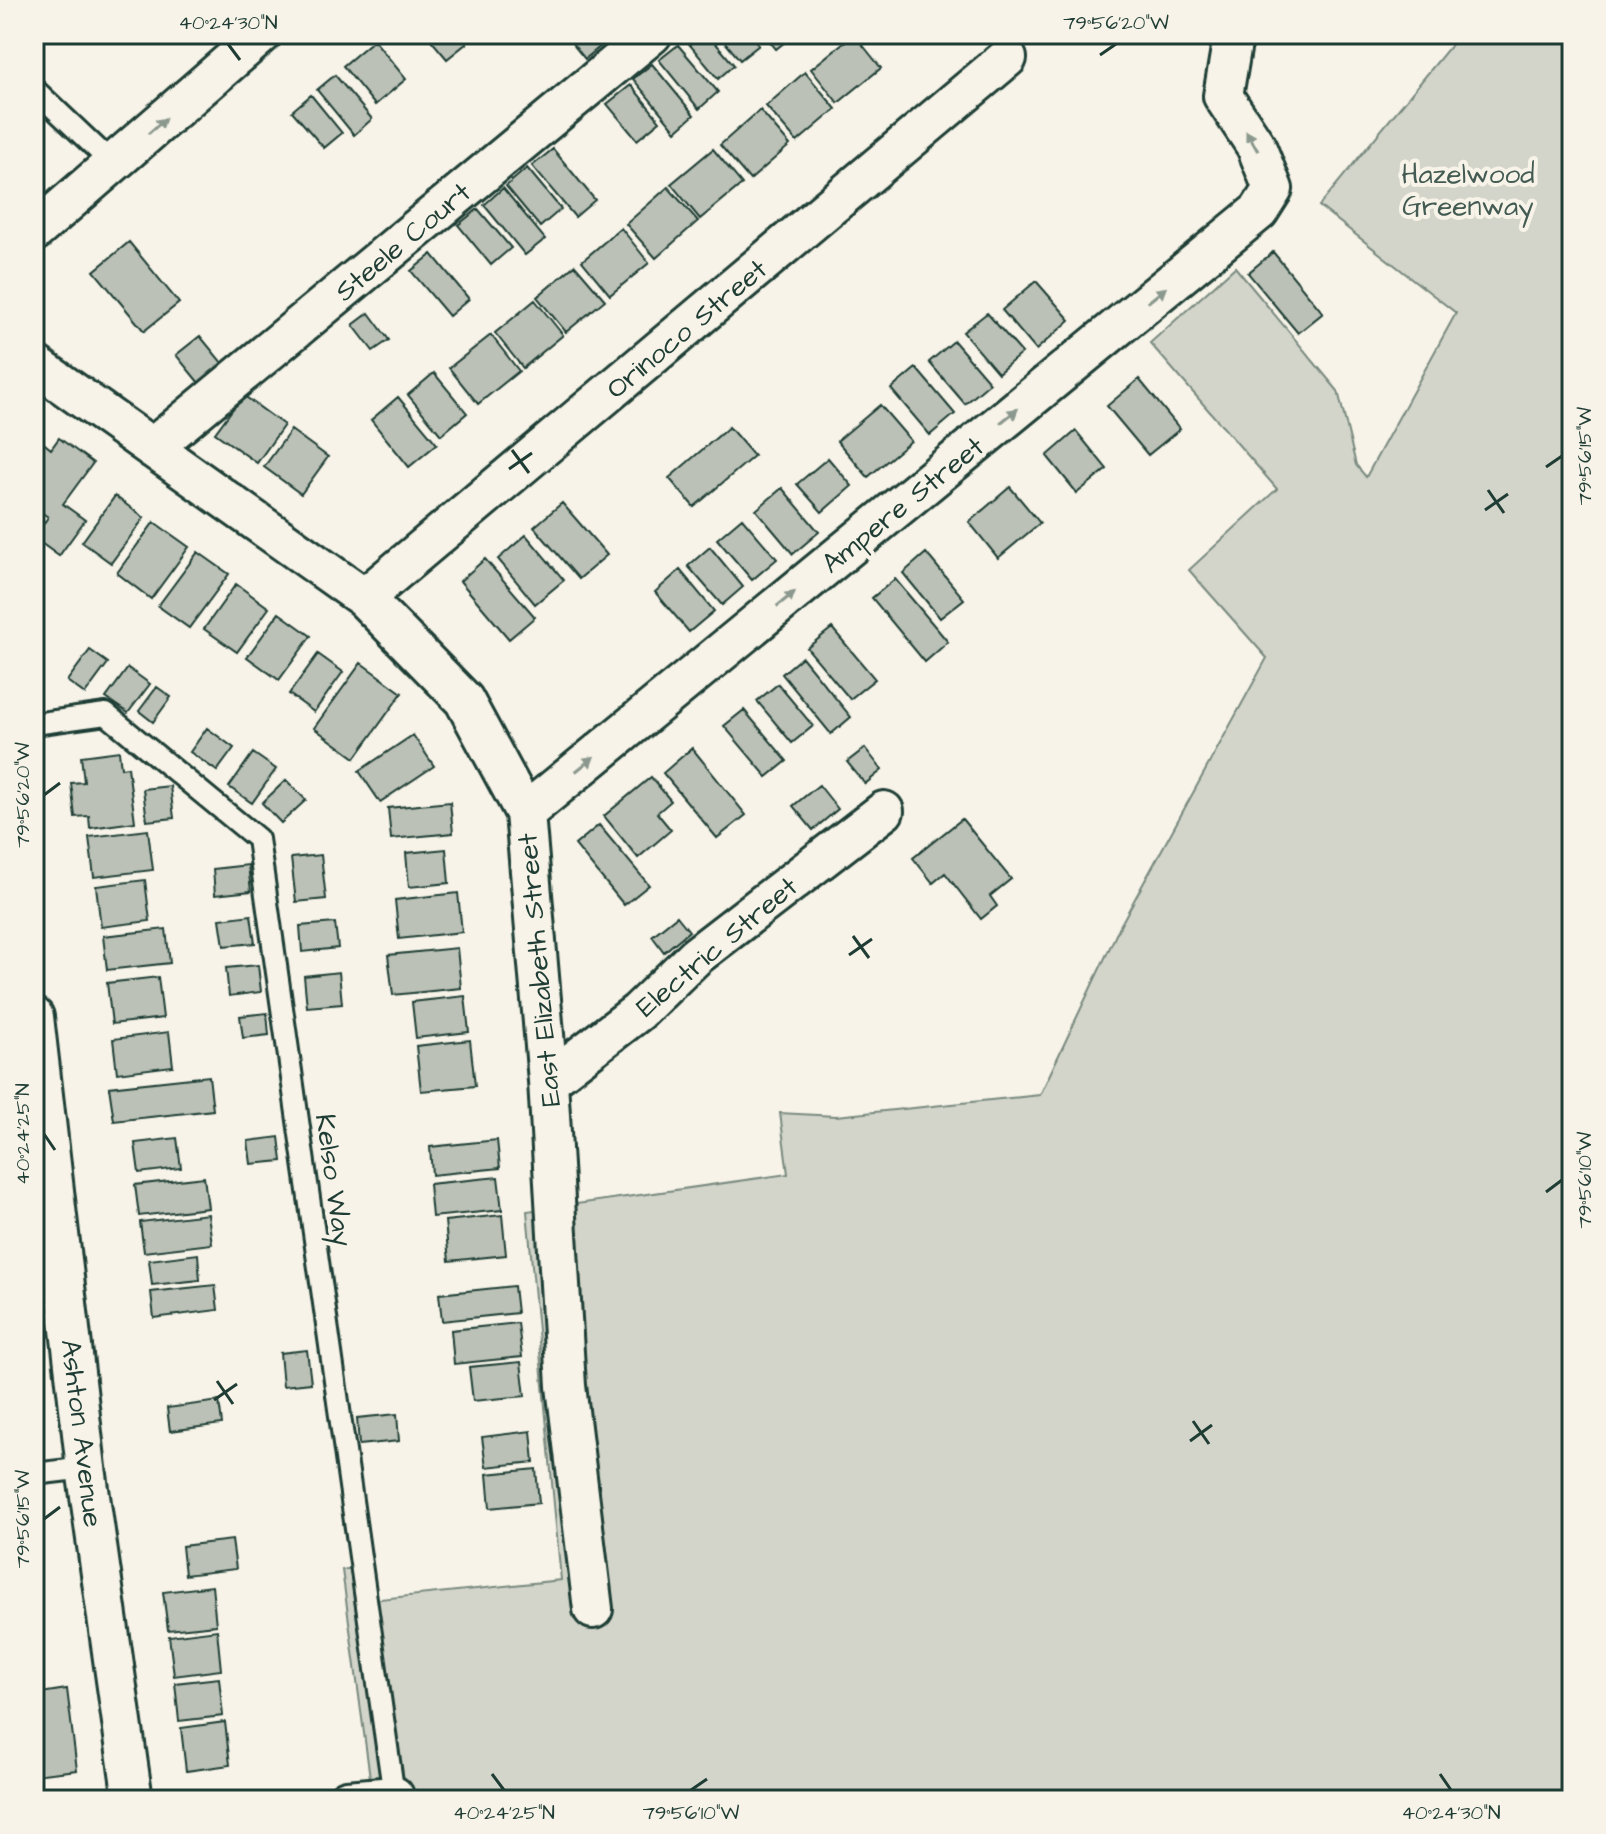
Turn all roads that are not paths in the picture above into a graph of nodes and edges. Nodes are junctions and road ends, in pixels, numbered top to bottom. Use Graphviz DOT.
graph roads {
  1 [pos="262,34"];
  2 [pos="652,34"];
  3 [pos="1237,34"];
  4 [pos="1007,58"];
  5 [pos="34,89"];
  6 [pos="113,164"];
  7 [pos="34,232"];
  8 [pos="34,364"];
  9 [pos="152,448"];
  10 [pos="364,598"];
  11 [pos="34,724"];
  12 [pos="884,811"];
  13 [pos="525,813"];
  14 [pos="34,1017"];
  15 [pos="548,1081"];
  16 [pos="86,1468"];
  17 [pos="34,1474"];
  18 [pos="593,1609"];
  19 [pos="394,1796"];
  20 [pos="133,1800"];
  21 [pos="347,1800"];
  6 -- 1 [label="street, one-way"];
  2 -- 9 [label="street, Steele Court"];
  13 -- 3 [label="street, Ampere Street, one-way"];
  4 -- 10 [label="street, Orinoco Street"];
  5 -- 6 [label="lane"];
  6 -- 7 [label="street"];
  8 -- 9 [label="street, East Elizabeth Street"];
  9 -- 10 [label="street, East Elizabeth Street"];
  10 -- 13 [label="street, East Elizabeth Street"];
  11 -- 19 [label="lane, Kelso Way"];
  12 -- 15 [label="street, Electric Street"];
  13 -- 15 [label="street, East Elizabeth Street"];
  14 -- 16 [label="street, Ashton Avenue"];
  15 -- 18 [label="street, East Elizabeth Street"];
  16 -- 17 [label="lane"];
  16 -- 20 [label="street, Ashton Avenue"];
  19 -- 21 [label="street"];
}
